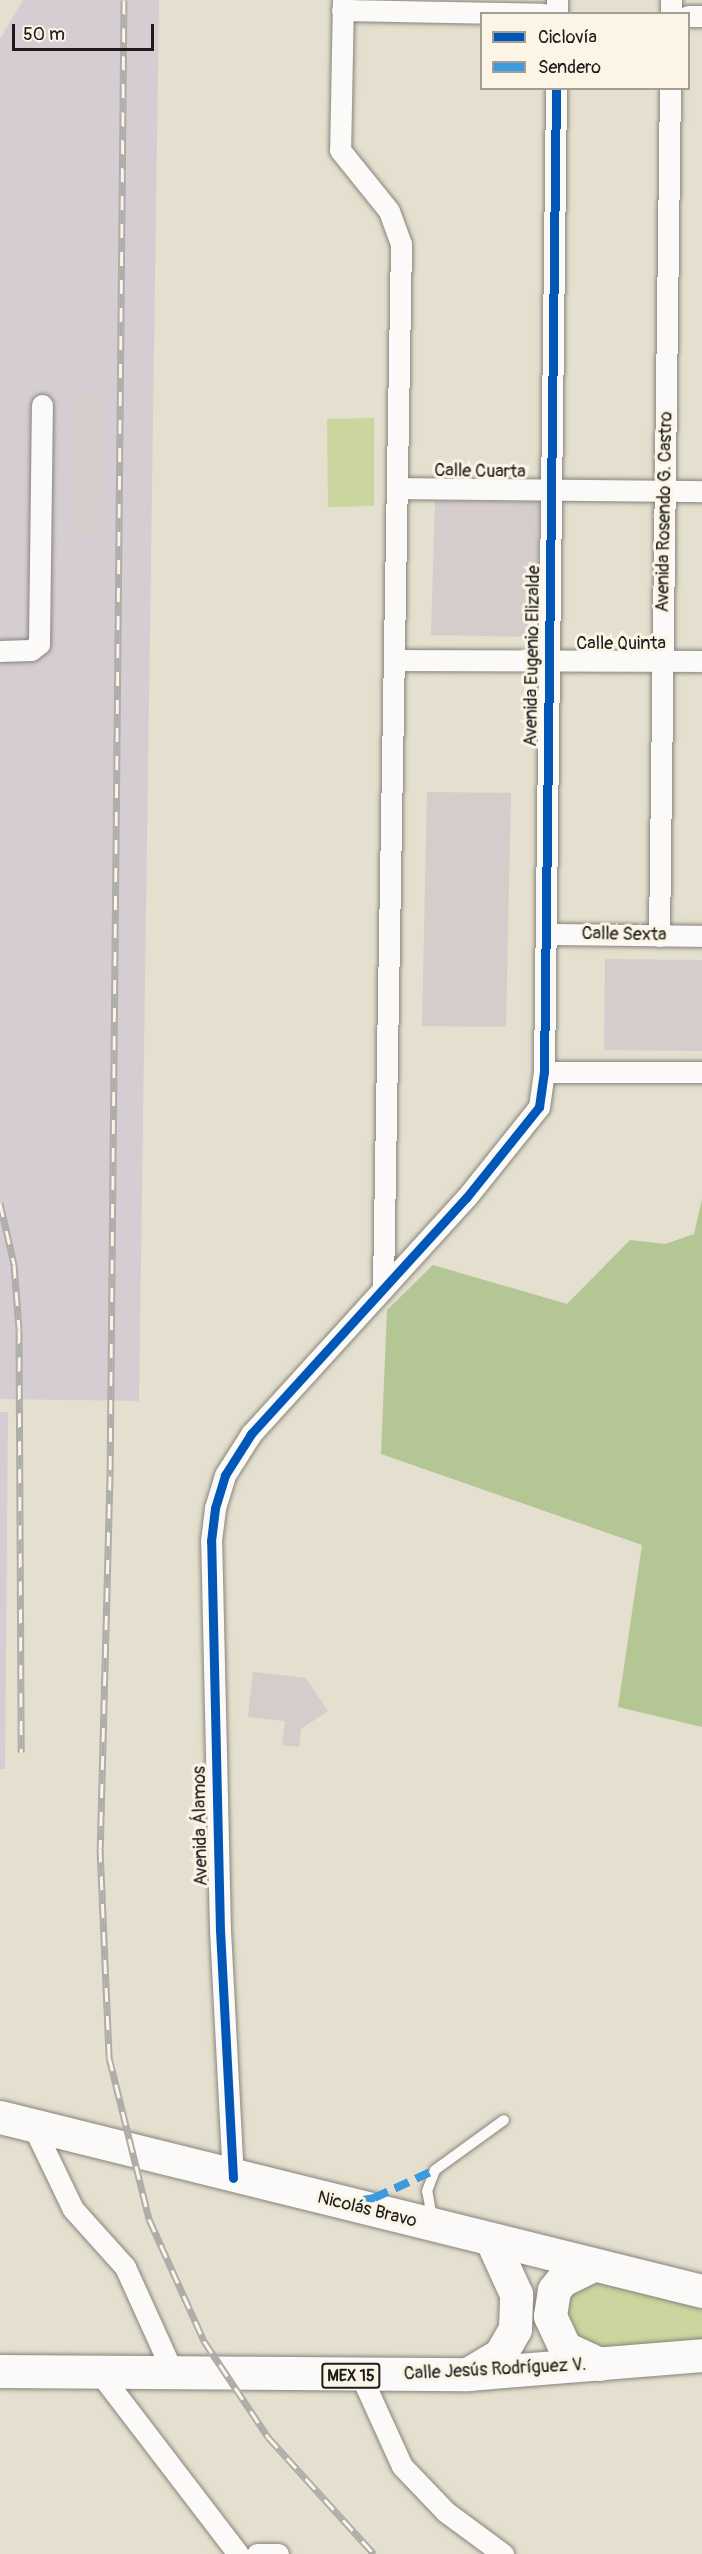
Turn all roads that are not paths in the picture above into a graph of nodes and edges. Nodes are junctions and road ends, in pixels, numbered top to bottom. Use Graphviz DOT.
graph roads {
  1 [pos="342,5"];
  2 [pos="407,6"];
  3 [pos="508,12"];
  4 [pos="556,90"];
  5 [pos="670,90"];
  6 [pos="42,405"];
  7 [pos="401,488"];
  8 [pos="551,489"];
  9 [pos="665,490"];
  10 [pos="702,491"];
  11 [pos="0,651"];
  12 [pos="396,660"];
  13 [pos="549,661"];
  14 [pos="663,661"];
  15 [pos="702,661"];
  16 [pos="546,934"];
  17 [pos="659,936"];
  18 [pos="702,936"];
  19 [pos="544,1072"];
  20 [pos="702,1072"];
  21 [pos="383,1289"];
  22 [pos="225,1475"];
  23 [pos="0,2116"];
  24 [pos="504,2120"];
  25 [pos="33,2126"];
  26 [pos="233,2178"];
  27 [pos="438,2228"];
  28 [pos="492,2241"];
  29 [pos="593,2265"];
  30 [pos="702,2291"];
  31 [pos="702,2355"];
  32 [pos="599,2364"];
  33 [pos="0,2371"];
  34 [pos="99,2372"];
  35 [pos="173,2373"];
  36 [pos="468,2374"];
  37 [pos="361,2376"];
  38 [pos="238,2554"];
  39 [pos="503,2554"];
  1 -- 2 [label="street"];
  1 -- 7 [label="street"];
  2 -- 3 [label="street"];
  4 -- 8 [label="street, Avenida Eugenio Elizalde"];
  5 -- 9 [label="street, Avenida Rosendo G. Castro"];
  6 -- 11 [label="street"];
  7 -- 8 [label="street, Calle Cuarta"];
  7 -- 12 [label="street"];
  8 -- 9 [label="street, Calle Cuarta"];
  8 -- 13 [label="street, Avenida Eugenio Elizalde"];
  9 -- 10 [label="street, Calle Cuarta"];
  9 -- 14 [label="street, Avenida Rosendo G. Castro"];
  12 -- 13 [label="street, Calle Quinta"];
  12 -- 21 [label="street"];
  13 -- 14 [label="street, Calle Quinta"];
  13 -- 16 [label="street, Avenida Eugenio Elizalde"];
  14 -- 15 [label="street, Calle Quinta"];
  14 -- 17 [label="street, Avenida Rosendo G. Castro"];
  16 -- 17 [label="street, Calle Sexta"];
  16 -- 19 [label="street, Avenida Eugenio Elizalde"];
  17 -- 18 [label="street, Calle Sexta"];
  19 -- 20 [label="street"];
  19 -- 21 [label="street, Avenida Eugenio Elizalde"];
  21 -- 22 [label="street, Avenida Eugenio Elizalde"];
  22 -- 26 [label="street, Avenida Álamos"];
  23 -- 25 [label="main road, Nicolás Bravo"];
  24 -- 27 [label="lane"];
  25 -- 26 [label="main road, Nicolás Bravo"];
  25 -- 35 [label="street"];
  26 -- 27 [label="main road, Nicolás Bravo"];
  27 -- 28 [label="main road, Nicolás Bravo"];
  28 -- 29 [label="main road, Nicolás Bravo"];
  28 -- 36 [label="main road"];
  29 -- 30 [label="main road, Nicolás Bravo"];
  29 -- 32 [label="main road"];
  31 -- 32 [label="main road, Calle Jesús Rodríguez V. / MEX 15"];
  32 -- 36 [label="main road, Calle Jesús Rodríguez V. / MEX 15"];
  33 -- 34 [label="main road, Calle Jesús Rodríguez V. / MEX 15"];
  34 -- 35 [label="main road, Calle Jesús Rodríguez V. / MEX 15"];
  34 -- 38 [label="street"];
  35 -- 37 [label="main road, Calle Jesús Rodríguez V. / MEX 15"];
  36 -- 37 [label="main road, Calle Jesús Rodríguez V. / MEX 15"];
  37 -- 39 [label="street"];
}
